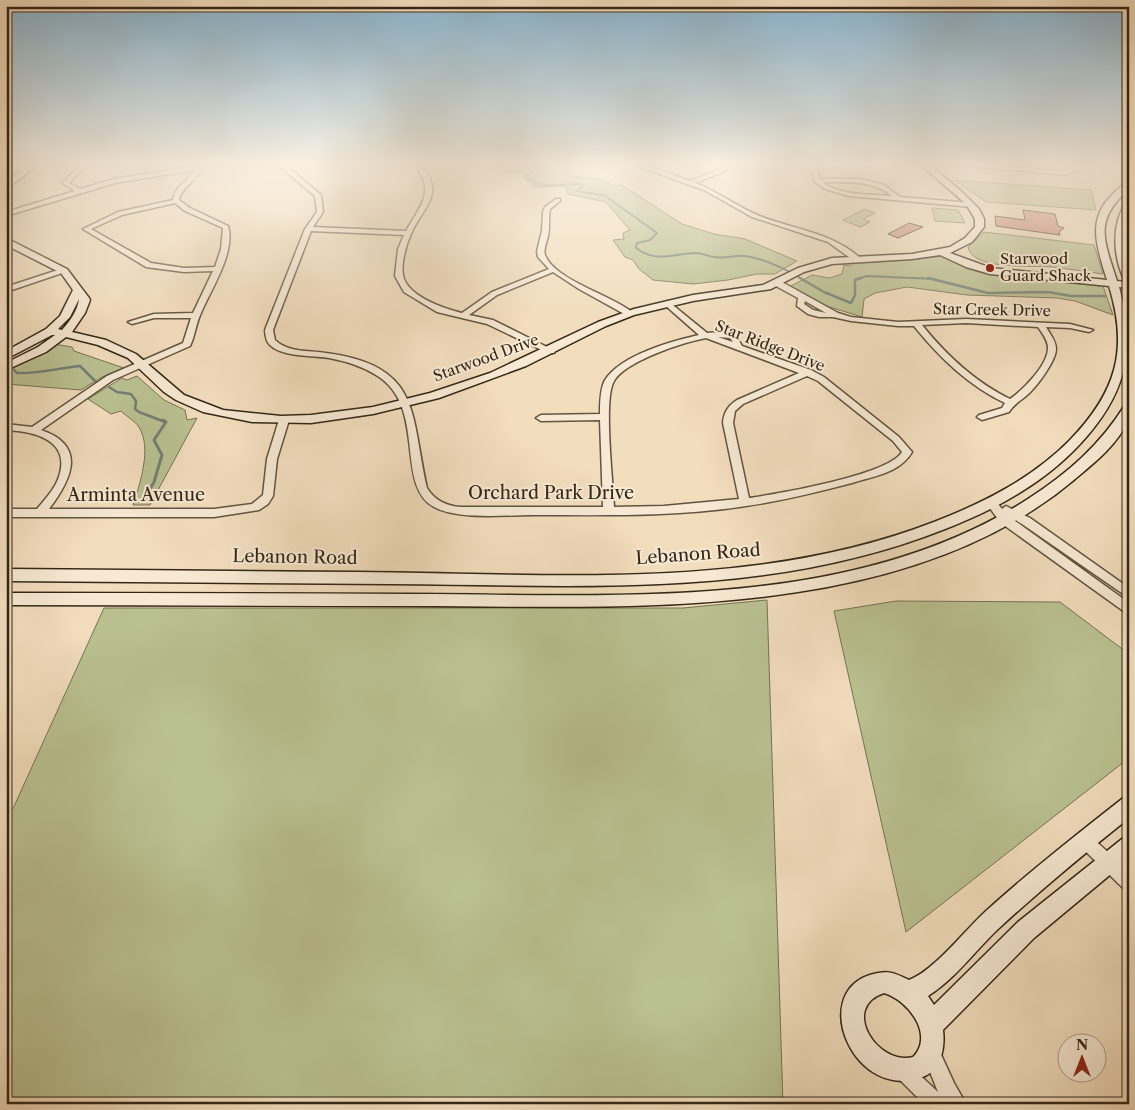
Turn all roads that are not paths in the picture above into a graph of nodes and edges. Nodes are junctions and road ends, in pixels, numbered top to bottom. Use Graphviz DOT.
graph roads {
  1 [pos="111,217"];
  2 [pos="205,217"];
  3 [pos="317,217"];
  4 [pos="417,217"];
  5 [pos="544,217"];
  6 [pos="757,217"];
  7 [pos="978,217"];
  8 [pos="1103,217"];
  9 [pos="1123,217"];
  10 [pos="308,229"];
  11 [pos="408,233"];
  12 [pos="6,241"];
  13 [pos="962,244"];
  14 [pos="946,251"];
  15 [pos="856,258"];
  16 [pos="977,264"];
  17 [pos="217,269"];
  18 [pos="552,270"];
  19 [pos="64,271"];
  20 [pos="1112,280"];
  21 [pos="781,281"];
  22 [pos="1128,281"];
  23 [pos="6,290"];
  24 [pos="77,292"];
  25 [pos="670,304"];
  26 [pos="629,314"];
  27 [pos="196,315"];
  28 [pos="464,315"];
  29 [pos="132,322"];
  30 [pos="917,324"];
  31 [pos="1041,326"];
  32 [pos="1089,330"];
  33 [pos="50,331"];
  34 [pos="66,334"];
  35 [pos="704,336"];
  36 [pos="1127,341"];
  37 [pos="551,351"];
  38 [pos="8,355"];
  39 [pos="24,359"];
  40 [pos="143,364"];
  41 [pos="6,367"];
  42 [pos="808,372"];
  43 [pos="406,402"];
  44 [pos="1010,402"];
  45 [pos="1127,416"];
  46 [pos="982,417"];
  47 [pos="541,418"];
  48 [pos="605,418"];
  49 [pos="284,420"];
  50 [pos="1089,426"];
  51 [pos="6,427"];
  52 [pos="34,430"];
  53 [pos="1110,435"];
  54 [pos="907,452"];
  55 [pos="745,503"];
  56 [pos="991,503"];
  57 [pos="609,511"];
  58 [pos="6,513"];
  59 [pos="40,513"];
  60 [pos="1011,518"];
  61 [pos="6,575"];
  62 [pos="46,575"];
  63 [pos="1129,594"];
  64 [pos="6,599"];
  65 [pos="32,599"];
  66 [pos="1129,610"];
  67 [pos="1129,806"];
  68 [pos="1085,841"];
  69 [pos="1129,846"];
  70 [pos="1108,863"];
  71 [pos="1129,882"];
  72 [pos="908,992"];
  73 [pos="931,1024"];
  74 [pos="931,1052"];
  75 [pos="903,1071"];
  76 [pos="938,1104"];
  77 [pos="957,1104"];
  1 -- 17 [label="street"];
  2 -- 17 [label="street"];
  3 -- 10 [label="street"];
  4 -- 11 [label="street"];
  5 -- 18 [label="street"];
  6 -- 15 [label="street"];
  7 -- 13 [label="main road, Starwood Drive"];
  8 -- 20 [label="main road, Lebanon Road"];
  9 -- 22 [label="main road"];
  10 -- 11 [label="street"];
  10 -- 43 [label="street, Orchard Park Drive"];
  11 -- 28 [label="street"];
  12 -- 19 [label="main road"];
  13 -- 14 [label="main road, Starwood Drive"];
  13 -- 16 [label="main road"];
  14 -- 15 [label="main road, Starwood Drive"];
  14 -- 16 [label="main road"];
  15 -- 21 [label="main road, Starwood Drive"];
  16 -- 20 [label="main road"];
  17 -- 27 [label="street"];
  18 -- 26 [label="street"];
  18 -- 28 [label="street"];
  19 -- 23 [label="street"];
  19 -- 24 [label="main road"];
  20 -- 22 [label="main road"];
  20 -- 36 [label="main road, Lebanon Road"];
  21 -- 25 [label="main road, Starwood Drive"];
  21 -- 30 [label="street, Star Creek Drive"];
  24 -- 33 [label="main road"];
  24 -- 34 [label="main road"];
  25 -- 26 [label="main road, Starwood Drive"];
  25 -- 35 [label="street, Star Ridge Drive"];
  26 -- 37 [label="main road, Starwood Drive"];
  27 -- 29 [label="street"];
  27 -- 40 [label="street"];
  28 -- 37 [label="street"];
  30 -- 31 [label="street, Star Creek Drive"];
  30 -- 44 [label="street"];
  31 -- 32 [label="street, Star Creek Drive"];
  31 -- 44 [label="street"];
  33 -- 34 [label="main road, Starwood Drive"];
  33 -- 38 [label="main road"];
  34 -- 39 [label="main road"];
  34 -- 40 [label="main road, Starwood Drive"];
  35 -- 42 [label="street, Star Ridge Drive"];
  35 -- 48 [label="street"];
  36 -- 50 [label="main road, Lebanon Road"];
  37 -- 43 [label="main road, Starwood Drive"];
  38 -- 39 [label="main road"];
  39 -- 41 [label="main road"];
  40 -- 49 [label="main road, Starwood Drive"];
  40 -- 52 [label="street"];
  42 -- 54 [label="street, Star Ridge Drive"];
  42 -- 55 [label="street"];
  43 -- 49 [label="main road, Starwood Drive"];
  43 -- 57 [label="street, Orchard Park Drive"];
  44 -- 46 [label="street"];
  45 -- 53 [label="main road"];
  47 -- 48 [label="street"];
  48 -- 57 [label="street"];
  49 -- 59 [label="street, Arminta Avenue"];
  50 -- 53 [label="main road"];
  50 -- 56 [label="main road, Lebanon Road"];
  51 -- 52 [label="street"];
  52 -- 59 [label="street"];
  53 -- 60 [label="main road"];
  54 -- 55 [label="street, Orchard Park Drive"];
  55 -- 57 [label="street, Orchard Park Drive"];
  56 -- 60 [label="street"];
  56 -- 62 [label="main road, Lebanon Road"];
  58 -- 59 [label="street, Arminta Avenue"];
  60 -- 63 [label="street"];
  60 -- 65 [label="main road"];
  60 -- 66 [label="street"];
  61 -- 62 [label="main road, Lebanon Road"];
  62 -- 65 [label="main road"];
  64 -- 65 [label="main road"];
  67 -- 68 [label="main road"];
  68 -- 70 [label="street"];
  68 -- 72 [label="main road"];
  69 -- 70 [label="main road"];
  70 -- 71 [label="street"];
  70 -- 73 [label="main road"];
  72 -- 73 [label="main road"];
  72 -- 75 [label="main road"];
  73 -- 74 [label="main road"];
  74 -- 75 [label="main road"];
  74 -- 77 [label="street"];
  75 -- 76 [label="street"];
}
